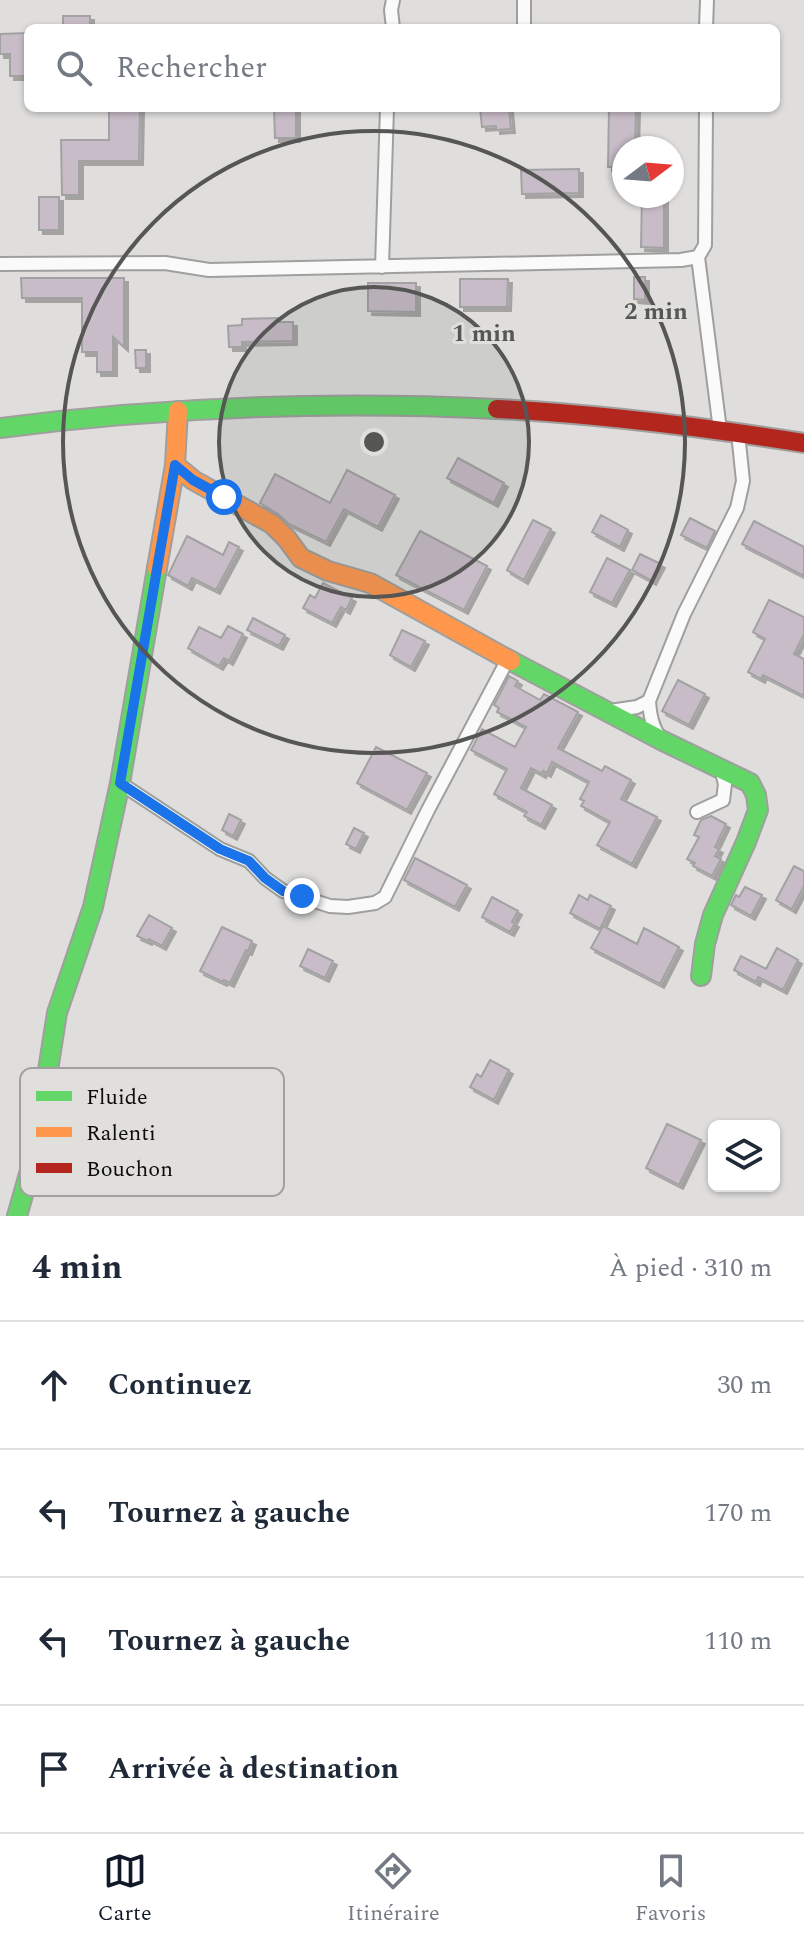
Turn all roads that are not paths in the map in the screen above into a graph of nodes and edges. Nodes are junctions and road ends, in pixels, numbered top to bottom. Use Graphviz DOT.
graph roads {
  1 [pos="393,0"];
  2 [pos="524,0"];
  3 [pos="707,0"];
  4 [pos="393,24"];
  5 [pos="524,24"];
  6 [pos="706,24"];
  7 [pos="387,112"];
  8 [pos="706,112"];
  9 [pos="698,257"];
  10 [pos="0,264"];
  11 [pos="382,267"];
  12 [pos="178,411"];
  13 [pos="0,428"];
  14 [pos="729,432"];
  15 [pos="804,443"];
  16 [pos="175,465"];
  17 [pos="508,659"];
  18 [pos="649,701"];
  19 [pos="607,711"];
  20 [pos="663,741"];
  21 [pos="721,769"];
  22 [pos="120,783"];
  23 [pos="697,812"];
  24 [pos="701,976"];
  25 [pos="48,1068"];
  26 [pos="23,1196"];
  27 [pos="17,1216"];
  1 -- 4 [label="street"];
  2 -- 5 [label="street"];
  3 -- 6 [label="street"];
  7 -- 11 [label="street"];
  8 -- 9 [label="street"];
  9 -- 11 [label="street"];
  9 -- 14 [label="street"];
  10 -- 11 [label="street"];
  12 -- 13 [label="street"];
  12 -- 14 [label="street"];
  12 -- 16 [label="street"];
  14 -- 15 [label="street"];
  14 -- 18 [label="street"];
  16 -- 17 [label="street"];
  16 -- 22 [label="street"];
  17 -- 19 [label="street"];
  17 -- 22 [label="street"];
  18 -- 19 [label="street"];
  18 -- 20 [label="street"];
  19 -- 20 [label="street"];
  20 -- 21 [label="street"];
  21 -- 23 [label="street"];
  21 -- 24 [label="street"];
  22 -- 25 [label="street"];
  26 -- 27 [label="street"];
}
